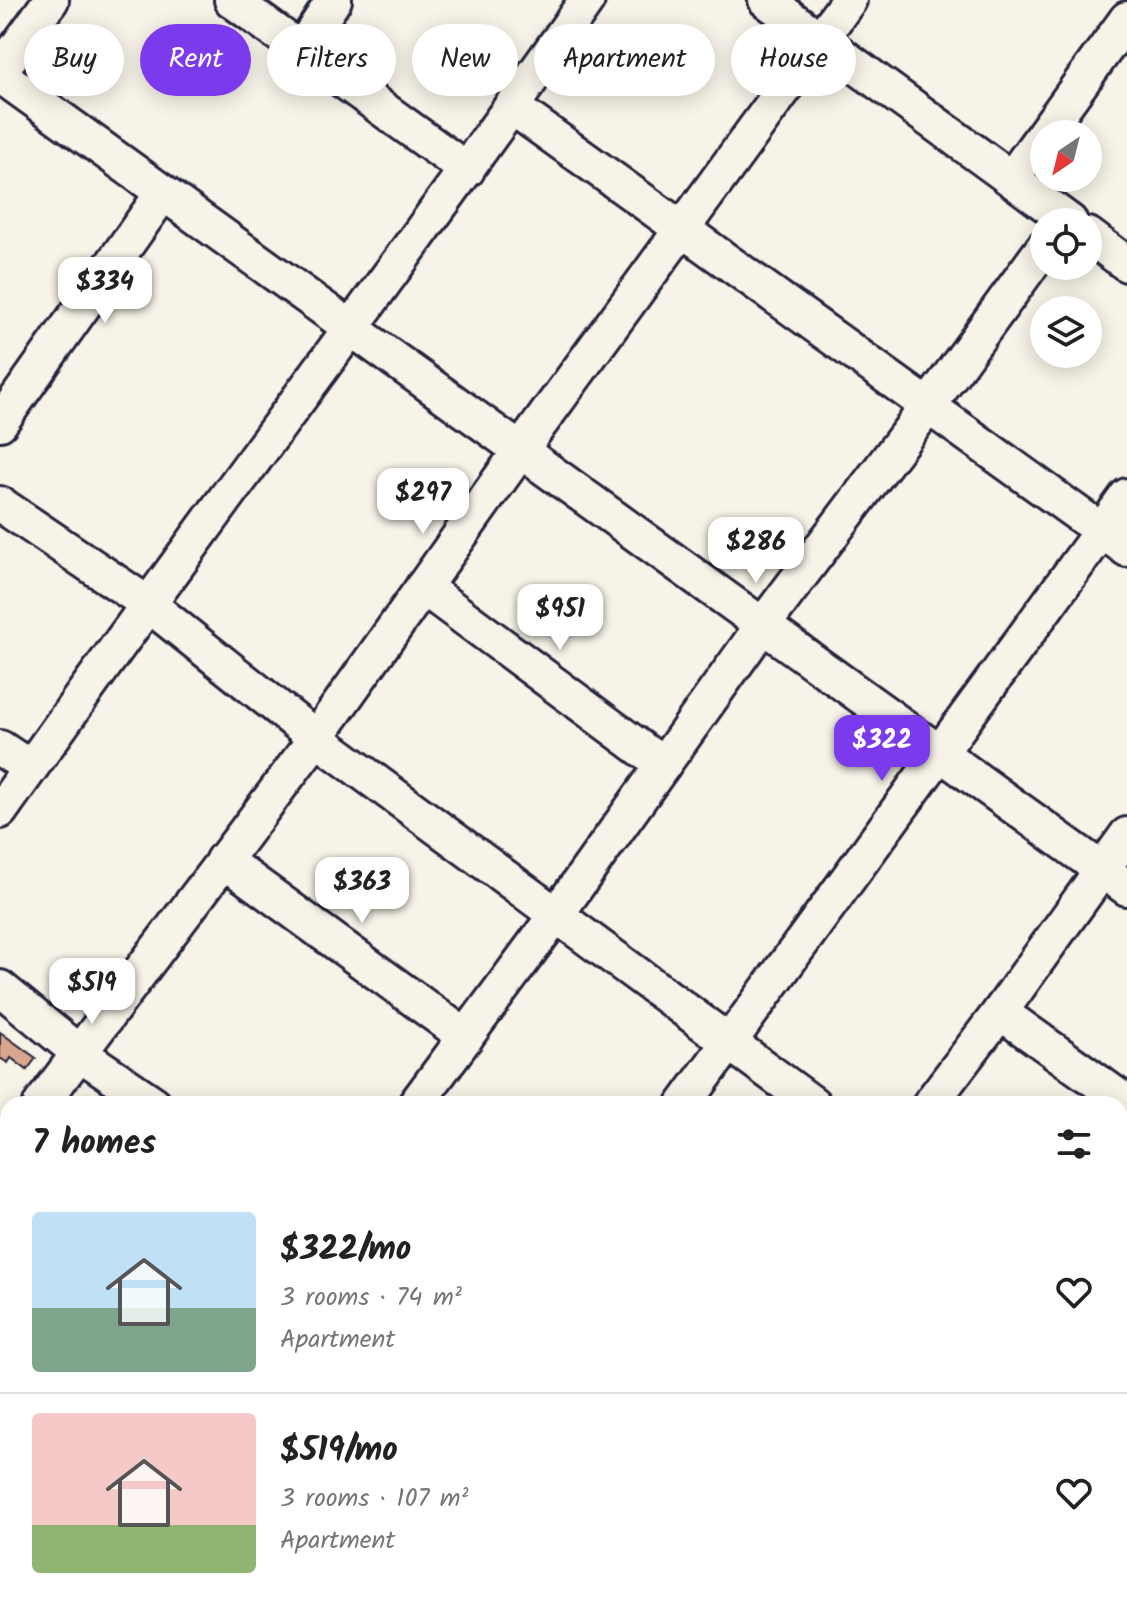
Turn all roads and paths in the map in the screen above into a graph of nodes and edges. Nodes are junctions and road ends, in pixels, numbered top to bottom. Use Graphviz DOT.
graph roads {
  1 [pos="51,0"];
  2 [pos="232,0"];
  3 [pos="334,0"];
  4 [pos="587,0"];
  5 [pos="766,0"];
  6 [pos="849,0"];
  7 [pos="318,24"];
  8 [pos="798,24"];
  9 [pos="832,24"];
  10 [pos="267,25"];
  11 [pos="1122,36"];
  12 [pos="856,67"];
  13 [pos="0,73"];
  14 [pos="365,96"];
  15 [pos="780,96"];
  16 [pos="512,107"];
  17 [pos="467,170"];
  18 [pos="1012,178"];
  19 [pos="163,193"];
  20 [pos="1050,208"];
  21 [pos="683,228"];
  22 [pos="1102,246"];
  23 [pos="1127,264"];
  24 [pos="1030,266"];
  25 [pos="351,328"];
  26 [pos="929,405"];
  27 [pos="0,423"];
  28 [pos="520,451"];
  29 [pos="1127,496"];
  30 [pos="0,504"];
  31 [pos="1114,540"];
  32 [pos="423,587"];
  33 [pos="148,604"];
  34 [pos="763,625"];
  35 [pos="316,738"];
  36 [pos="0,748"];
  37 [pos="940,752"];
  38 [pos="663,765"];
  39 [pos="30,768"];
  40 [pos="0,811"];
  41 [pos="1127,835"];
  42 [pos="223,860"];
  43 [pos="1114,878"];
  44 [pos="556,915"];
  45 [pos="0,988"];
  46 [pos="1000,1012"];
  47 [pos="466,1037"];
  48 [pos="729,1042"];
  49 [pos="78,1052"];
  50 [pos="47,1096"];
  51 [pos="142,1096"];
  52 [pos="422,1096"];
  53 [pos="690,1096"];
  54 [pos="802,1096"];
  55 [pos="936,1096"];
  56 [pos="1117,1096"];
  1 -- 13 [label="street"];
  2 -- 10 [label="street"];
  3 -- 7 [label="street"];
  4 -- 16 [label="street"];
  5 -- 8 [label="street"];
  6 -- 9 [label="street"];
  11 -- 18 [label="street"];
  12 -- 18 [label="street"];
  13 -- 19 [label="street"];
  14 -- 17 [label="street"];
  15 -- 21 [label="street"];
  16 -- 17 [label="street"];
  16 -- 21 [label="street"];
  17 -- 25 [label="street"];
  18 -- 20 [label="street"];
  19 -- 25 [label="street"];
  19 -- 27 [label="street"];
  21 -- 26 [label="street"];
  21 -- 28 [label="street"];
  22 -- 23 [label="street"];
  24 -- 26 [label="street"];
  25 -- 28 [label="street"];
  25 -- 33 [label="street"];
  26 -- 31 [label="street"];
  26 -- 34 [label="street"];
  28 -- 32 [label="street"];
  28 -- 34 [label="street"];
  29 -- 31 [label="street"];
  30 -- 33 [label="street"];
  31 -- 37 [label="street"];
  32 -- 35 [label="street"];
  32 -- 38 [label="street"];
  33 -- 35 [label="street"];
  33 -- 39 [label="street"];
  34 -- 37 [label="street"];
  34 -- 38 [label="street"];
  35 -- 42 [label="street"];
  35 -- 44 [label="street"];
  36 -- 39 [label="street"];
  37 -- 43 [label="street"];
  37 -- 48 [label="street"];
  38 -- 44 [label="street"];
  39 -- 40 [label="street"];
  41 -- 43 [label="street"];
  42 -- 47 [label="street"];
  42 -- 49 [label="street"];
  43 -- 46 [label="street"];
  44 -- 47 [label="street"];
  44 -- 48 [label="street"];
  45 -- 49 [label="street"];
  46 -- 55 [label="street"];
  46 -- 56 [label="street"];
  47 -- 52 [label="street"];
  48 -- 53 [label="street"];
  48 -- 54 [label="street"];
  49 -- 50 [label="street"];
  49 -- 51 [label="street"];
}
